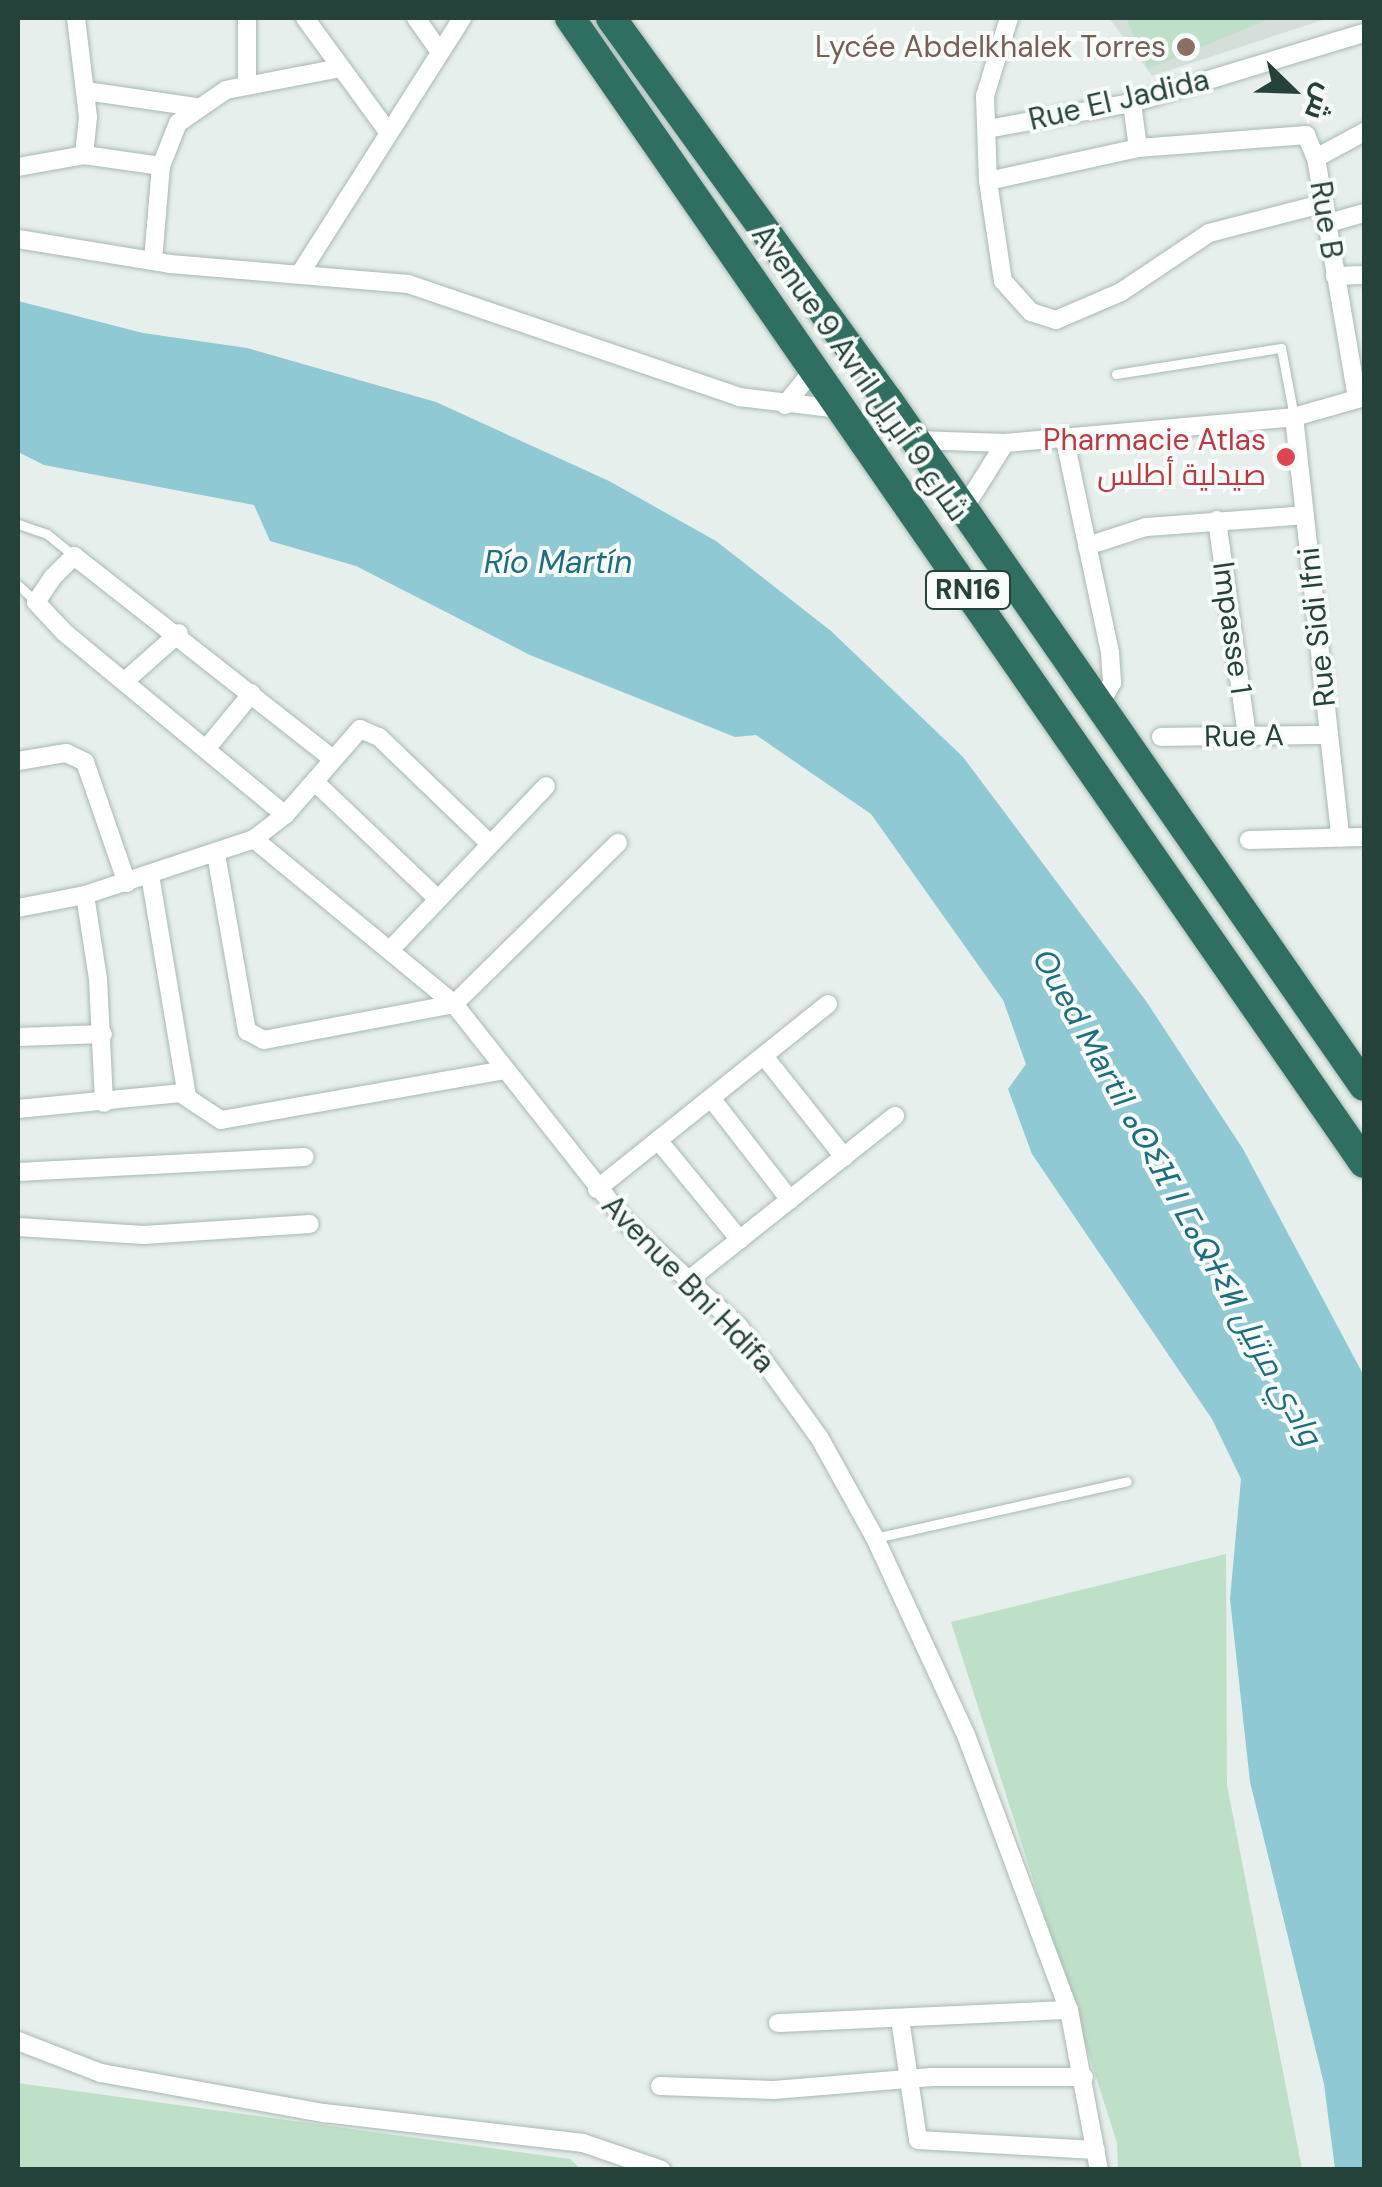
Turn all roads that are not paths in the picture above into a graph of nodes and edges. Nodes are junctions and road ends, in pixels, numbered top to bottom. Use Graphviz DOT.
graph roads {
  1 [pos="76,18"];
  2 [pos="247,18"];
  3 [pos="304,18"];
  4 [pos="416,18"];
  5 [pos="462,18"];
  6 [pos="570,18"];
  7 [pos="612,18"];
  8 [pos="1009,18"];
  9 [pos="1364,34"];
  10 [pos="440,52"];
  11 [pos="340,68"];
  12 [pos="247,84"];
  13 [pos="86,90"];
  14 [pos="1132,102"];
  15 [pos="196,107"];
  16 [pos="987,129"];
  17 [pos="388,132"];
  18 [pos="1364,132"];
  19 [pos="1138,148"];
  20 [pos="84,155"];
  21 [pos="1316,158"];
  22 [pos="161,166"];
  23 [pos="18,167"];
  24 [pos="988,181"];
  25 [pos="1322,204"];
  26 [pos="1364,213"];
  27 [pos="1326,224"];
  28 [pos="18,239"];
  29 [pos="153,261"];
  30 [pos="301,272"];
  31 [pos="1364,275"];
  32 [pos="1335,276"];
  33 [pos="813,370"];
  34 [pos="1116,374"];
  35 [pos="1361,398"];
  36 [pos="785,405"];
  37 [pos="840,408"];
  38 [pos="1294,417"];
  39 [pos="1064,436"];
  40 [pos="916,440"];
  41 [pos="1006,444"];
  42 [pos="963,510"];
  43 [pos="1305,516"];
  44 [pos="1217,520"];
  45 [pos="18,524"];
  46 [pos="1087,546"];
  47 [pos="74,556"];
  48 [pos="18,584"];
  49 [pos="36,602"];
  50 [pos="179,633"];
  51 [pos="125,681"];
  52 [pos="252,693"];
  53 [pos="1098,707"];
  54 [pos="1247,735"];
  55 [pos="1328,735"];
  56 [pos="1161,737"];
  57 [pos="206,750"];
  58 [pos="333,760"];
  59 [pos="18,761"];
  60 [pos="315,782"];
  61 [pos="546,786"];
  62 [pos="285,815"];
  63 [pos="1340,837"];
  64 [pos="1364,837"];
  65 [pos="254,839"];
  66 [pos="1249,840"];
  67 [pos="618,843"];
  68 [pos="490,844"];
  69 [pos="216,854"];
  70 [pos="150,875"];
  71 [pos="126,883"];
  72 [pos="85,895"];
  73 [pos="438,899"];
  74 [pos="18,908"];
  75 [pos="390,950"];
  76 [pos="454,1004"];
  77 [pos="828,1004"];
  78 [pos="103,1034"];
  79 [pos="18,1037"];
  80 [pos="764,1056"];
  81 [pos="506,1070"];
  82 [pos="1364,1086"];
  83 [pos="187,1095"];
  84 [pos="711,1098"];
  85 [pos="104,1103"];
  86 [pos="18,1109"];
  87 [pos="895,1116"];
  88 [pos="658,1140"];
  89 [pos="306,1157"];
  90 [pos="844,1157"];
  91 [pos="1364,1163"];
  92 [pos="18,1172"];
  93 [pos="597,1189"];
  94 [pos="790,1200"];
  95 [pos="310,1224"];
  96 [pos="18,1227"];
  97 [pos="740,1240"];
  98 [pos="690,1279"];
  99 [pos="1127,1482"];
  100 [pos="875,1538"];
  101 [pos="1068,2010"];
  102 [pos="900,2018"];
  103 [pos="778,2023"];
  104 [pos="18,2041"];
  105 [pos="1084,2078"];
  106 [pos="905,2080"];
  107 [pos="660,2086"];
  108 [pos="1096,2150"];
  109 [pos="662,2170"];
  110 [pos="1099,2170"];
  1 -- 13 [label="street"];
  2 -- 12 [label="street"];
  3 -- 11 [label="street"];
  4 -- 10 [label="street"];
  5 -- 10 [label="street"];
  6 -- 33 [label="highway, Avenue 9 Avril شارع 9 أبريل / RN16"];
  7 -- 40 [label="highway, Avenue 9 Avril شارع 9 أبريل / RN16"];
  8 -- 16 [label="street"];
  9 -- 14 [label="street, Rue El Jadida"];
  10 -- 17 [label="street"];
  11 -- 12 [label="street"];
  11 -- 17 [label="street"];
  12 -- 15 [label="street"];
  13 -- 15 [label="street"];
  13 -- 20 [label="street"];
  14 -- 16 [label="street, Rue El Jadida"];
  14 -- 19 [label="street"];
  15 -- 22 [label="street"];
  16 -- 24 [label="street"];
  17 -- 30 [label="street"];
  18 -- 21 [label="street"];
  19 -- 21 [label="street"];
  19 -- 24 [label="street"];
  20 -- 22 [label="street"];
  20 -- 23 [label="street"];
  21 -- 25 [label="street, Rue B"];
  22 -- 29 [label="street"];
  24 -- 25 [label="street"];
  25 -- 27 [label="street, Rue B"];
  26 -- 27 [label="street"];
  27 -- 32 [label="street, Rue B"];
  28 -- 29 [label="street"];
  29 -- 30 [label="street"];
  30 -- 36 [label="street"];
  31 -- 32 [label="street"];
  32 -- 35 [label="street, Rue B"];
  33 -- 36 [label="street"];
  33 -- 37 [label="highway, Avenue 9 Avril شارع 9 أبريل / RN16"];
  34 -- 38 [label="lane"];
  35 -- 38 [label="street"];
  36 -- 37 [label="street"];
  37 -- 91 [label="highway, Avenue 9 Avril شارع 9 أبريل / RN16"];
  38 -- 39 [label="street"];
  38 -- 43 [label="street, Rue Sidi Ifni"];
  39 -- 41 [label="street"];
  39 -- 46 [label="street"];
  40 -- 41 [label="street"];
  40 -- 42 [label="highway, Avenue 9 Avril شارع 9 أبريل / RN16"];
  41 -- 42 [label="street"];
  42 -- 53 [label="highway, Avenue 9 Avril شارع 9 أبريل / RN16"];
  43 -- 44 [label="street"];
  43 -- 55 [label="street, Rue Sidi Ifni"];
  44 -- 46 [label="street"];
  44 -- 54 [label="street, Impasse 1"];
  45 -- 47 [label="lane"];
  46 -- 53 [label="street"];
  47 -- 49 [label="street"];
  47 -- 50 [label="street"];
  48 -- 49 [label="lane"];
  49 -- 51 [label="street"];
  50 -- 51 [label="street"];
  50 -- 52 [label="street"];
  51 -- 57 [label="street"];
  52 -- 57 [label="street"];
  52 -- 58 [label="street"];
  53 -- 82 [label="highway, Avenue 9 Avril شارع 9 أبريل / RN16"];
  54 -- 55 [label="street, Rue A"];
  54 -- 56 [label="street, Rue A"];
  55 -- 63 [label="street, Rue Sidi Ifni"];
  57 -- 62 [label="street"];
  58 -- 60 [label="street"];
  58 -- 68 [label="street"];
  59 -- 71 [label="street"];
  60 -- 62 [label="street"];
  60 -- 73 [label="street"];
  61 -- 68 [label="street"];
  62 -- 65 [label="street"];
  63 -- 64 [label="street"];
  63 -- 66 [label="street"];
  65 -- 69 [label="street"];
  65 -- 75 [label="street, Avenue Bni Hdifa"];
  67 -- 76 [label="street"];
  68 -- 73 [label="street"];
  69 -- 70 [label="street"];
  69 -- 76 [label="street"];
  70 -- 71 [label="street"];
  70 -- 83 [label="street"];
  71 -- 72 [label="street"];
  72 -- 74 [label="street"];
  72 -- 78 [label="street"];
  73 -- 75 [label="street"];
  75 -- 76 [label="street, Avenue Bni Hdifa"];
  76 -- 81 [label="street, Avenue Bni Hdifa"];
  77 -- 80 [label="street"];
  78 -- 79 [label="street"];
  78 -- 85 [label="street"];
  80 -- 84 [label="street"];
  80 -- 90 [label="street"];
  81 -- 83 [label="street"];
  81 -- 93 [label="street, Avenue Bni Hdifa"];
  83 -- 85 [label="street"];
  84 -- 88 [label="street"];
  84 -- 94 [label="street"];
  85 -- 86 [label="street"];
  87 -- 90 [label="street"];
  88 -- 93 [label="street"];
  88 -- 97 [label="street"];
  89 -- 92 [label="street"];
  90 -- 94 [label="street"];
  93 -- 98 [label="street, Avenue Bni Hdifa"];
  94 -- 97 [label="street"];
  95 -- 96 [label="street"];
  97 -- 98 [label="street"];
  98 -- 100 [label="street, Avenue Bni Hdifa"];
  99 -- 100 [label="lane"];
  100 -- 101 [label="street, Avenue Bni Hdifa"];
  101 -- 102 [label="street"];
  101 -- 105 [label="street, Avenue Bni Hdifa"];
  102 -- 103 [label="street"];
  102 -- 106 [label="street"];
  104 -- 109 [label="street"];
  105 -- 106 [label="street"];
  105 -- 108 [label="street, Avenue Bni Hdifa"];
  106 -- 107 [label="street"];
  106 -- 108 [label="street"];
  108 -- 110 [label="street, Avenue Bni Hdifa"];
}
